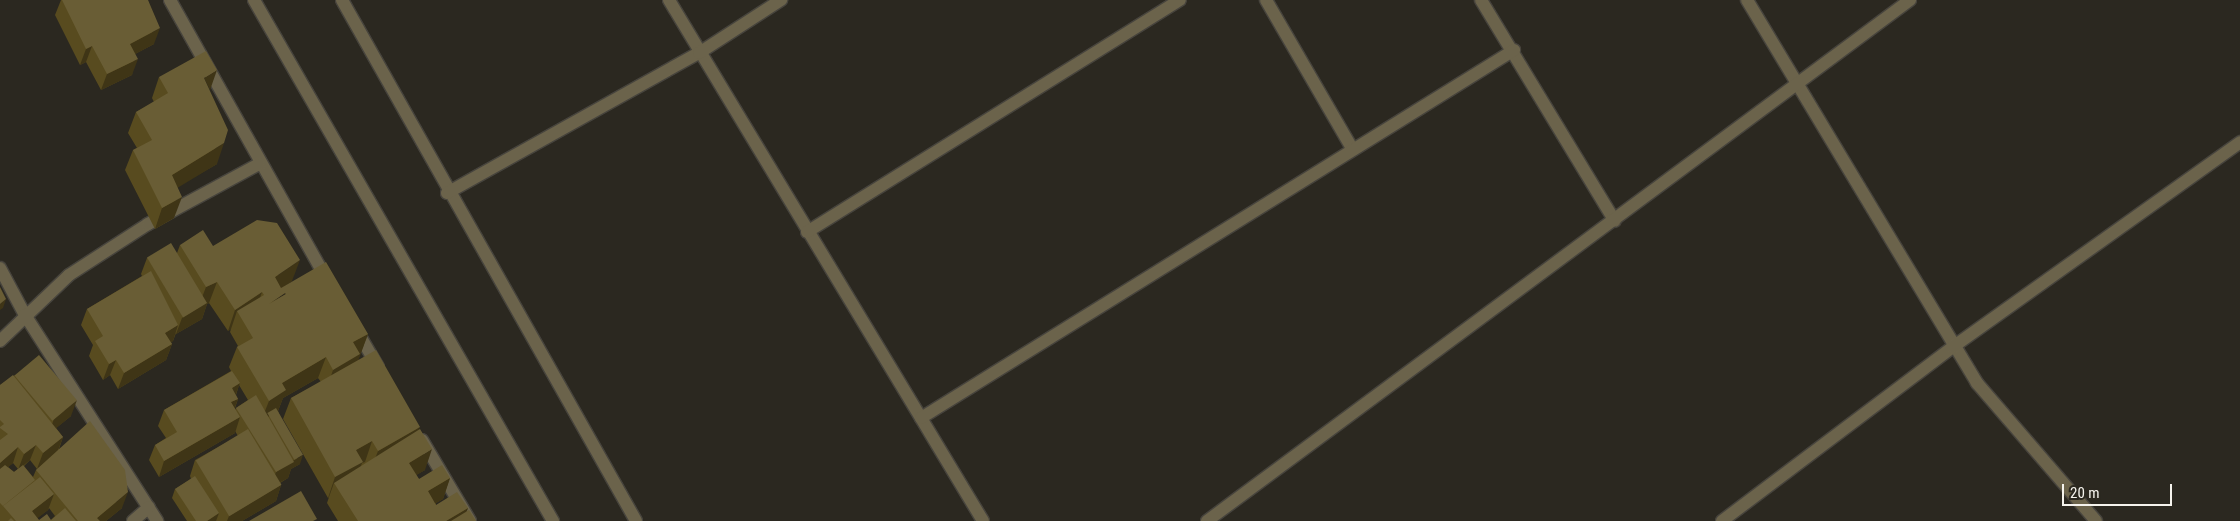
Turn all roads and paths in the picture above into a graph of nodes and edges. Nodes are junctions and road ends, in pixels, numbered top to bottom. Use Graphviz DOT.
graph roads {
  1 [pos="170,0"];
  2 [pos="254,0"];
  3 [pos="342,0"];
  4 [pos="668,0"];
  5 [pos="781,0"];
  6 [pos="1180,0"];
  7 [pos="1266,0"];
  8 [pos="1481,0"];
  9 [pos="1747,0"];
  10 [pos="1910,0"];
  11 [pos="1514,50"];
  12 [pos="699,53"];
  13 [pos="1796,85"];
  14 [pos="2240,142"];
  15 [pos="1353,150"];
  16 [pos="259,164"];
  17 [pos="447,193"];
  18 [pos="1615,221"];
  19 [pos="807,232"];
  20 [pos="0,268"];
  21 [pos="334,291"];
  22 [pos="25,315"];
  23 [pos="348,317"];
  24 [pos="0,341"];
  25 [pos="1953,347"];
  26 [pos="384,376"];
  27 [pos="921,418"];
  28 [pos="414,427"];
  29 [pos="149,507"];
  30 [pos="133,521"];
  31 [pos="156,521"];
  32 [pos="470,521"];
  33 [pos="553,521"];
  34 [pos="636,521"];
  35 [pos="983,521"];
  36 [pos="1207,521"];
  37 [pos="1722,521"];
  38 [pos="2096,521"];
  1 -- 16 [label="street"];
  2 -- 33 [label="street"];
  3 -- 17 [label="street"];
  4 -- 12 [label="street"];
  5 -- 12 [label="street"];
  6 -- 19 [label="street"];
  7 -- 15 [label="street"];
  8 -- 11 [label="street"];
  9 -- 13 [label="street"];
  10 -- 13 [label="street"];
  11 -- 15 [label="street"];
  11 -- 18 [label="street"];
  12 -- 17 [label="street"];
  12 -- 19 [label="street"];
  13 -- 18 [label="street"];
  13 -- 25 [label="street"];
  14 -- 25 [label="street"];
  15 -- 27 [label="street"];
  16 -- 21 [label="street"];
  16 -- 22 [label="street"];
  17 -- 34 [label="street"];
  18 -- 36 [label="street"];
  19 -- 27 [label="street"];
  20 -- 22 [label="street"];
  22 -- 24 [label="street"];
  22 -- 29 [label="street"];
  23 -- 26 [label="street"];
  25 -- 37 [label="street"];
  25 -- 38 [label="street"];
  27 -- 35 [label="street"];
  28 -- 32 [label="street"];
  29 -- 30 [label="street"];
  29 -- 31 [label="street"];
}
